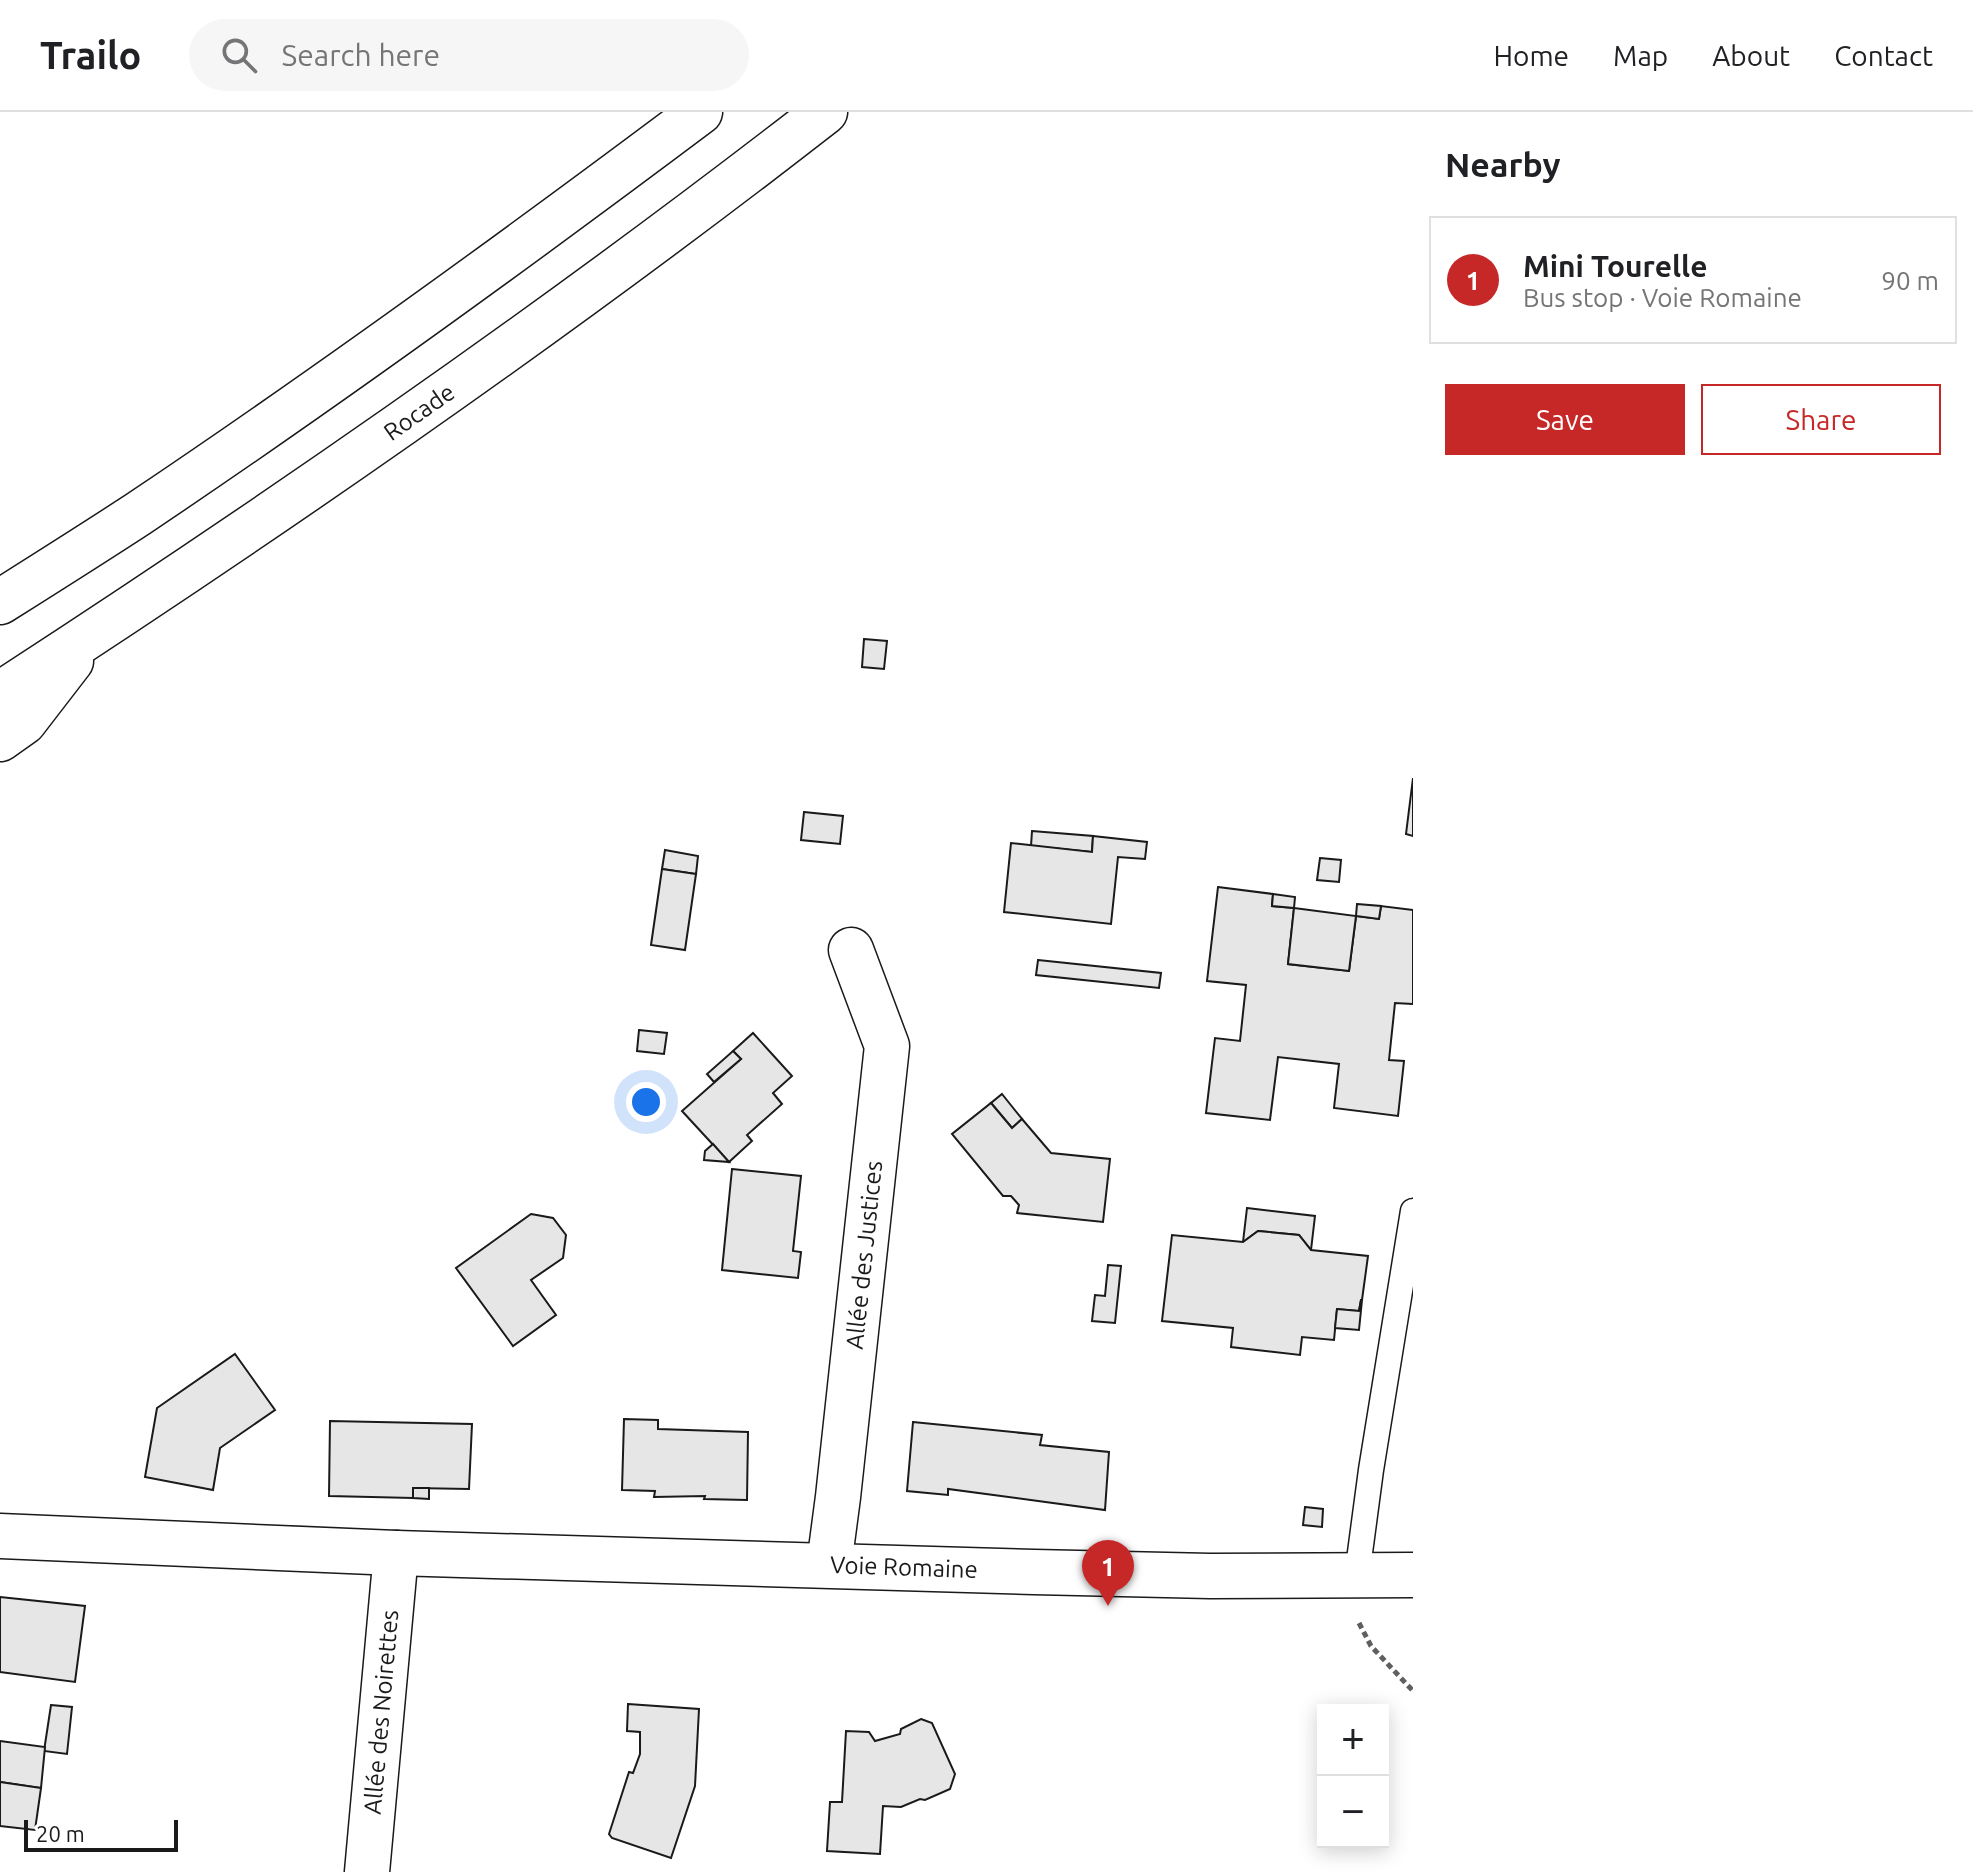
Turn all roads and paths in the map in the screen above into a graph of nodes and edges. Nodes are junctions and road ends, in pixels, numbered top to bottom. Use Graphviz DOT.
graph roads {
  1 [pos="700,112"];
  2 [pos="825,112"];
  3 [pos="4,598"];
  4 [pos="90,636"];
  5 [pos="0,694"];
  6 [pos="0,739"];
  7 [pos="851,950"];
  8 [pos="1413,1211"];
  9 [pos="0,1536"];
  10 [pos="396,1553"];
  11 [pos="829,1565"];
  12 [pos="1346,1575"];
  13 [pos="1413,1575"];
  14 [pos="1412,1689"];
  15 [pos="367,1872"];
  1 -- 3 [label="main road"];
  2 -- 4 [label="main road, Rocade"];
  4 -- 5 [label="main road, Rocade"];
  4 -- 6 [label="main road"];
  7 -- 11 [label="main road, Allée des Justices"];
  8 -- 12 [label="lane"];
  9 -- 10 [label="main road, Voie Romaine"];
  10 -- 11 [label="main road, Voie Romaine"];
  10 -- 15 [label="main road, Allée des Noirettes"];
  11 -- 12 [label="main road, Voie Romaine"];
  12 -- 13 [label="main road, Voie Romaine"];
  12 -- 14 [label="path"];
}
